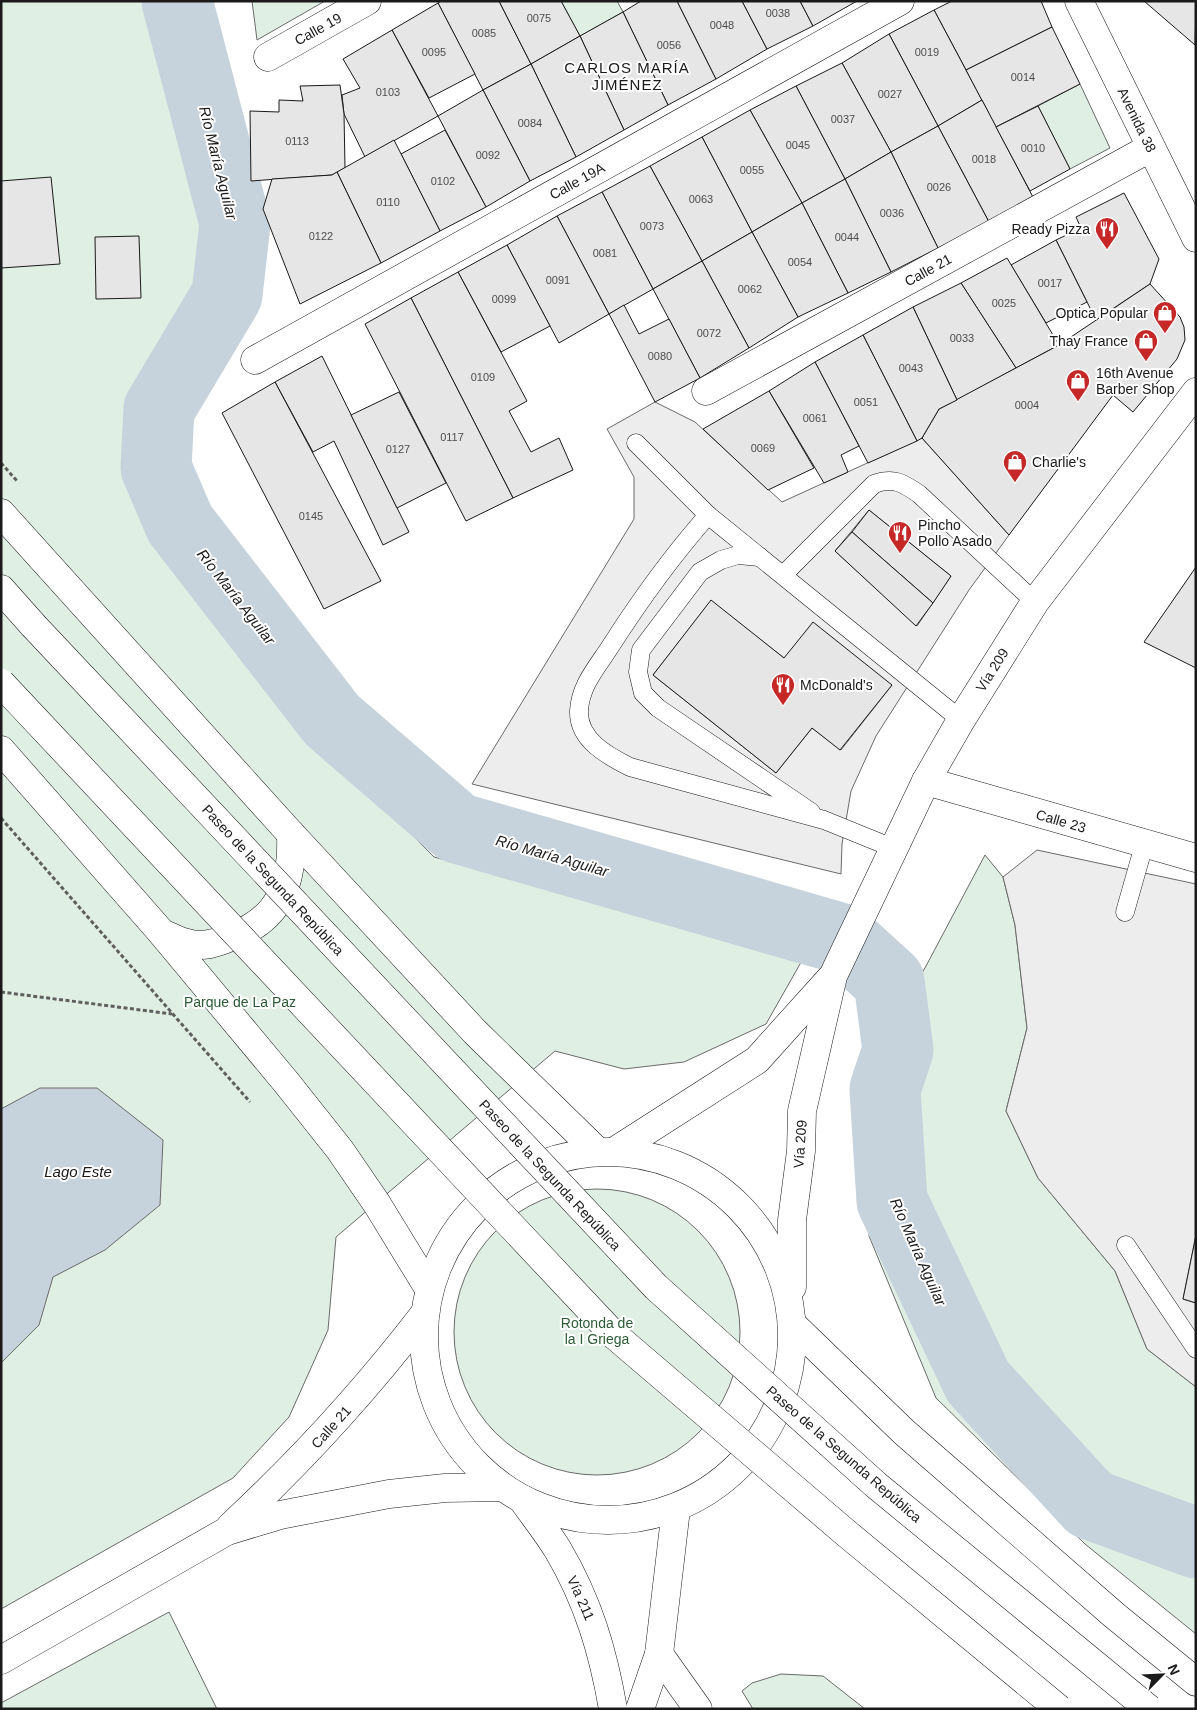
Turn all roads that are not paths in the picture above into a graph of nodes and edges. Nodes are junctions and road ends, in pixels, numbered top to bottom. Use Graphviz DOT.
graph roads {
  1 [pos="367,1"];
  2 [pos="900,1"];
  3 [pos="1079,1"];
  4 [pos="268,57"];
  5 [pos="1150,148"];
  6 [pos="1196,238"];
  7 [pos="255,360"];
  8 [pos="706,391"];
  9 [pos="1196,392"];
  10 [pos="636,443"];
  11 [pos="1,513"];
  12 [pos="708,515"];
  13 [pos="760,557"];
  14 [pos="782,575"];
  15 [pos="1,589"];
  16 [pos="1035,602"];
  17 [pos="1,683"];
  18 [pos="961,720"];
  19 [pos="1,750"];
  20 [pos="926,781"];
  21 [pos="824,820"];
  22 [pos="291,834"];
  23 [pos="1144,845"];
  24 [pos="893,848"];
  25 [pos="1196,858"];
  26 [pos="1125,912"];
  27 [pos="161,932"];
  28 [pos="832,976"];
  29 [pos="606,1151"];
  30 [pos="1126,1245"];
  31 [pos="427,1301"];
  32 [pos="792,1319"];
  33 [pos="1196,1349"];
  34 [pos="511,1493"];
  35 [pos="676,1509"];
  36 [pos="226,1530"];
  37 [pos="659,1654"];
  38 [pos="1,1660"];
  39 [pos="1196,1682"];
  40 [pos="613,1709"];
  41 [pos="640,1709"];
  42 [pos="698,1709"];
  43 [pos="1059,1709"];
  44 [pos="1149,1709"];
  1 -- 4 [label="main road, Calle 19"];
  2 -- 7 [label="main road, Calle 19A"];
  3 -- 5 [label="main road, Avenida 38"];
  5 -- 6 [label="main road, Avenida 38"];
  5 -- 8 [label="main road, Calle 21"];
  9 -- 16 [label="main road, Vía 209"];
  10 -- 12 [label="lane"];
  11 -- 22 [label="main road"];
  12 -- 13 [label="lane"];
  12 -- 21 [label="lane"];
  13 -- 14 [label="lane"];
  13 -- 21 [label="lane"];
  14 -- 16 [label="lane"];
  14 -- 18 [label="lane"];
  15 -- 44 [label="main road, Paseo de la Segunda República, bridge"];
  16 -- 18 [label="main road, Vía 209"];
  17 -- 43 [label="main road, bridge"];
  18 -- 20 [label="main road, Vía 209"];
  19 -- 27 [label="main road"];
  20 -- 23 [label="main road, Calle 23"];
  20 -- 24 [label="main road, Vía 209"];
  21 -- 24 [label="lane"];
  22 -- 27 [label="main road"];
  22 -- 29 [label="main road"];
  23 -- 25 [label="main road, Calle 23"];
  23 -- 26 [label="lane"];
  24 -- 28 [label="main road, Vía 209"];
  27 -- 31 [label="main road"];
  28 -- 29 [label="main road, Vía 209"];
  28 -- 32 [label="main road, Vía 209"];
  29 -- 31 [label="main road"];
  29 -- 32 [label="main road"];
  30 -- 33 [label="lane"];
  31 -- 34 [label="main road"];
  31 -- 36 [label="main road, Calle 21"];
  32 -- 35 [label="main road"];
  32 -- 39 [label="main road"];
  34 -- 35 [label="main road"];
  34 -- 36 [label="main road, Calle 21"];
  34 -- 40 [label="main road, Vía 211"];
  35 -- 37 [label="main road"];
  36 -- 38 [label="main road, Calle 21"];
  37 -- 41 [label="main road"];
  37 -- 42 [label="main road"];
}
